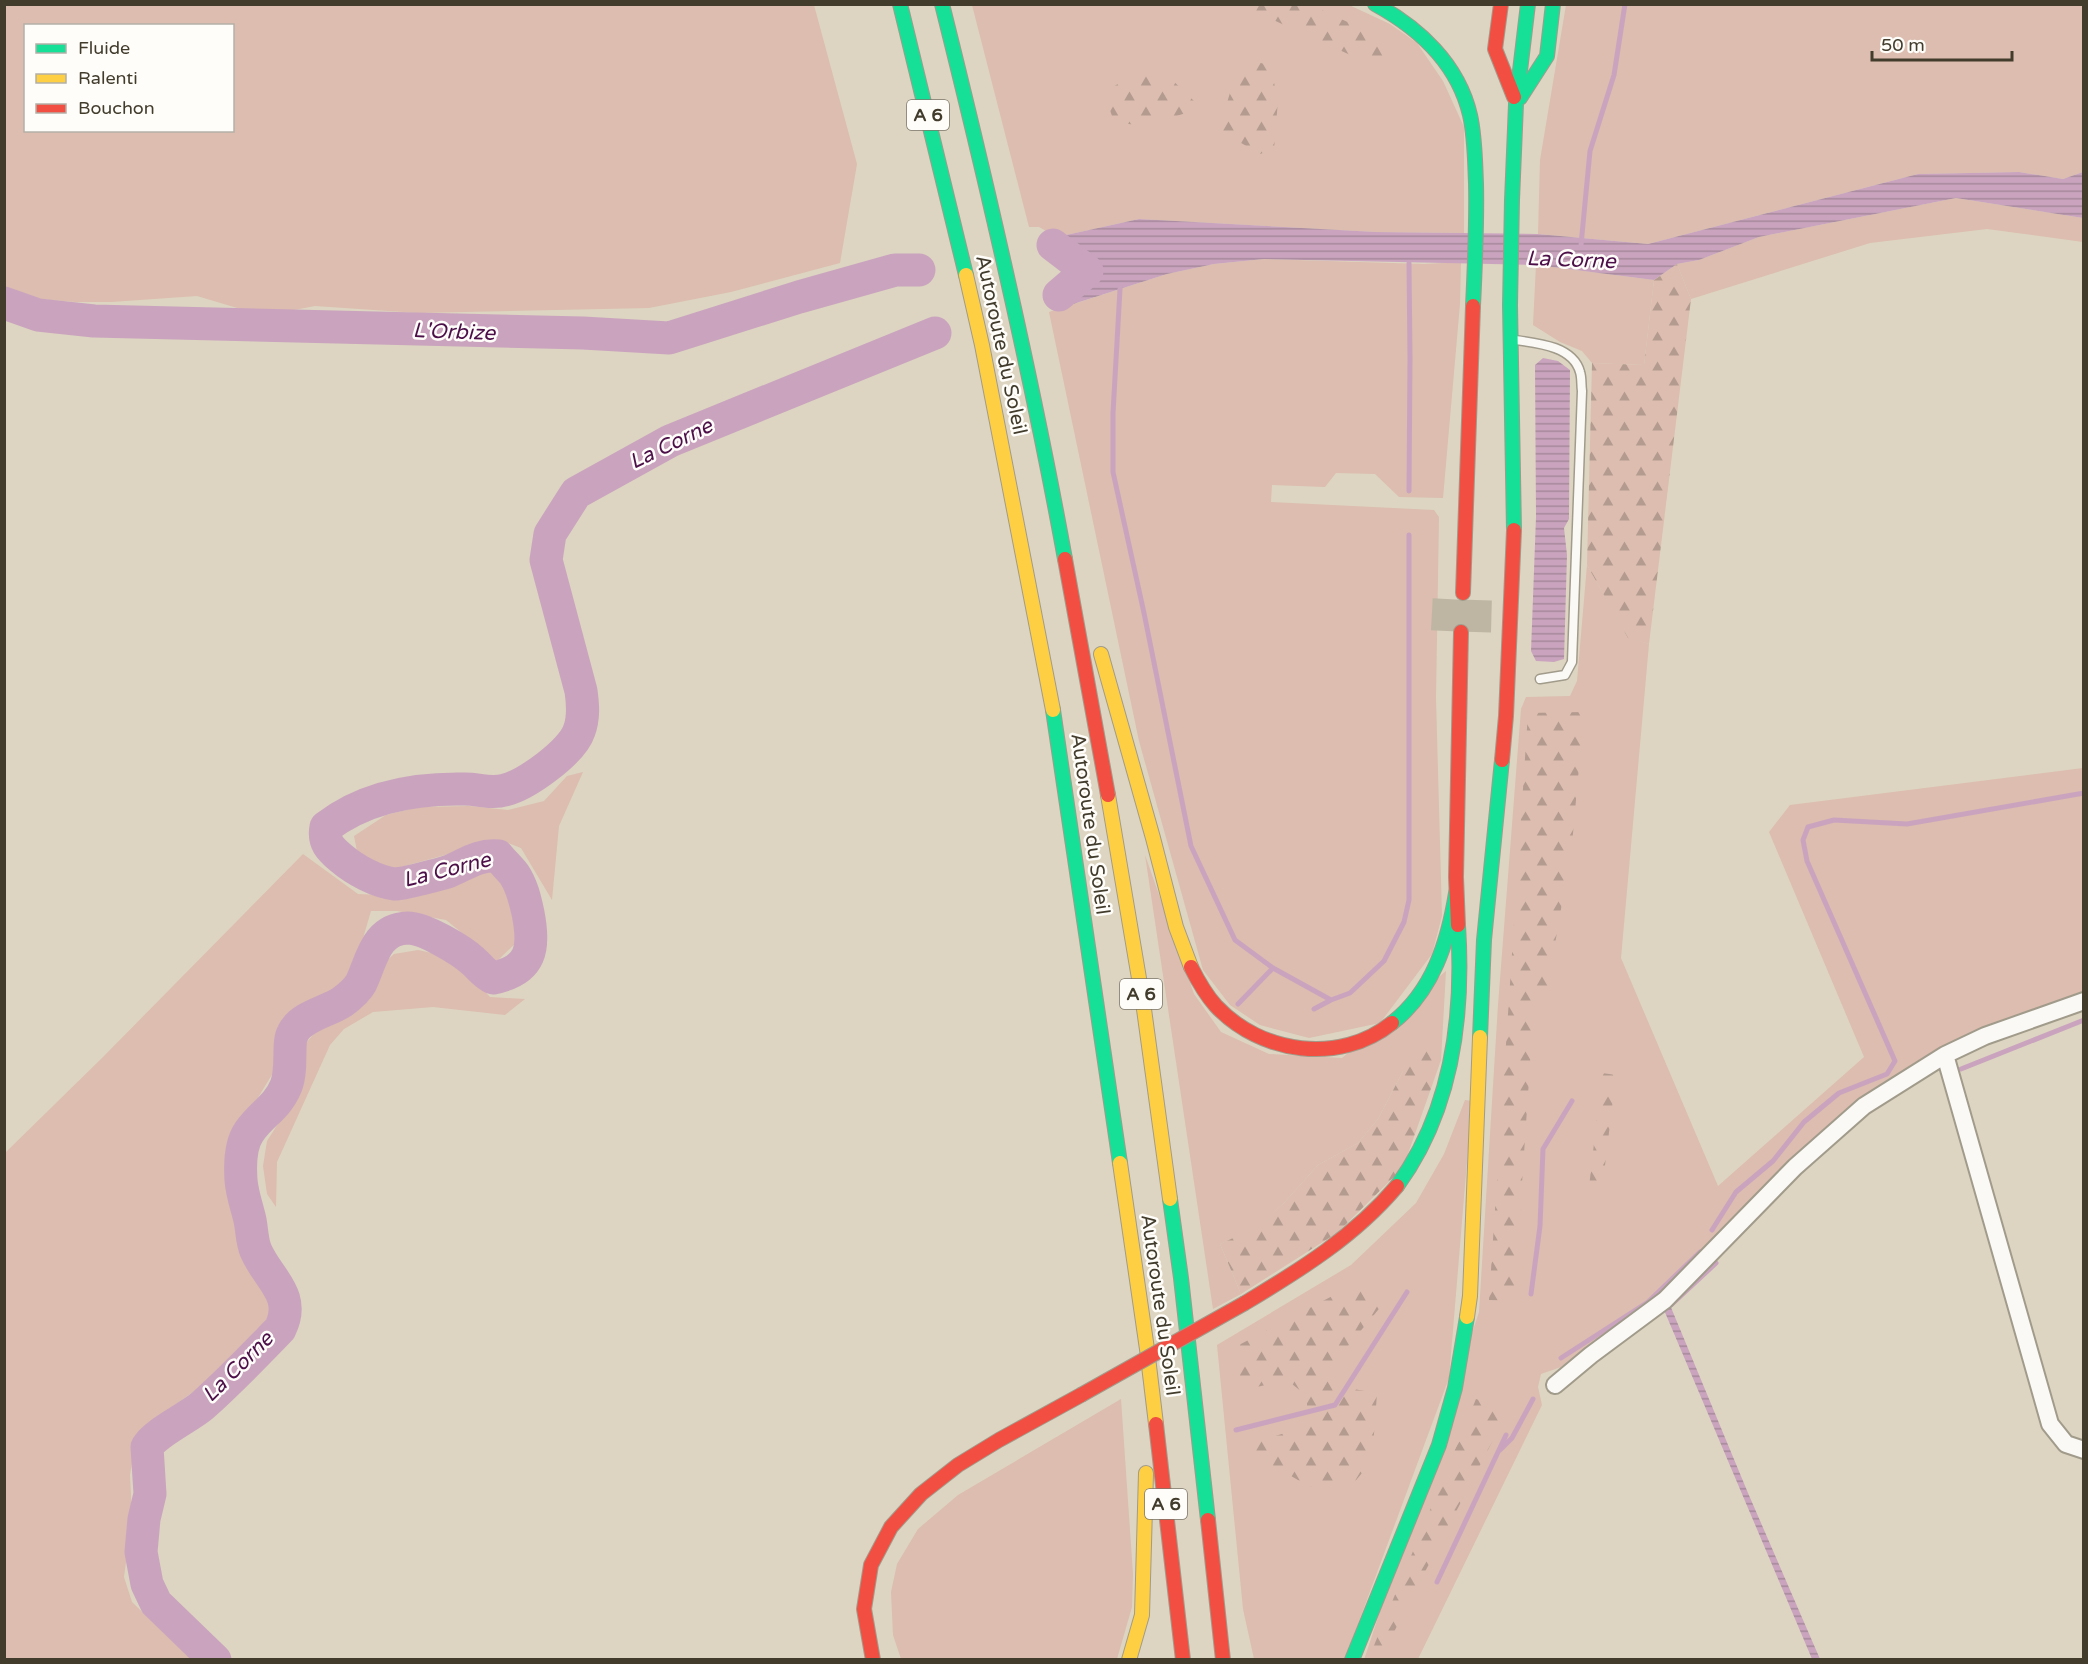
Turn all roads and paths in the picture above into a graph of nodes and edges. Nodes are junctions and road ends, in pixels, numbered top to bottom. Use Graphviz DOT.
graph roads {
  1 [pos="900,4"];
  2 [pos="942,4"];
  3 [pos="1375,4"];
  4 [pos="1501,4"];
  5 [pos="1514,4"];
  6 [pos="1528,4"];
  7 [pos="1542,4"];
  8 [pos="1553,4"];
  9 [pos="1516,104"];
  10 [pos="1510,339"];
  11 [pos="1046,459"];
  12 [pos="1467,475"];
  13 [pos="1451,552"];
  14 [pos="1470,594"];
  15 [pos="1088,605"];
  16 [pos="1468,632"];
  17 [pos="1097,639"];
  18 [pos="1448,673"];
  19 [pos="1540,679"];
  20 [pos="1457,724"];
  21 [pos="1456,893"];
  22 [pos="1484,940"];
  23 [pos="2084,1001"];
  24 [pos="1945,1055"];
  25 [pos="1245,1309"];
  26 [pos="1147,1349"];
  27 [pos="1555,1385"];
  28 [pos="1082,1401"];
  29 [pos="2084,1450"];
  30 [pos="886,1653"];
  31 [pos="873,1659"];
  32 [pos="1129,1659"];
  33 [pos="1183,1659"];
  34 [pos="1223,1659"];
  35 [pos="1352,1659"];
  1 -- 26 [label="highway, Autoroute du Soleil / A 6"];
  2 -- 11 [label="highway, Autoroute du Soleil / A 6"];
  3 -- 12 [label="highway"];
  4 -- 9 [label="highway"];
  5 -- 9 [label="highway"];
  6 -- 9 [label="highway"];
  7 -- 9 [label="highway"];
  8 -- 9 [label="highway"];
  9 -- 10 [label="highway"];
  10 -- 19 [label="lane"];
  10 -- 22 [label="highway"];
  11 -- 15 [label="highway"];
  11 -- 34 [label="highway, Autoroute du Soleil / A 6"];
  12 -- 13 [label="highway"];
  12 -- 14 [label="highway"];
  16 -- 20 [label="highway"];
  17 -- 21 [label="highway"];
  18 -- 20 [label="highway"];
  20 -- 21 [label="highway"];
  21 -- 25 [label="highway"];
  22 -- 25 [label="highway"];
  22 -- 35 [label="highway"];
  23 -- 24 [label="street"];
  24 -- 27 [label="street"];
  24 -- 29 [label="street"];
  25 -- 28 [label="highway"];
  26 -- 32 [label="highway"];
  26 -- 33 [label="highway, Autoroute du Soleil / A 6"];
  28 -- 30 [label="highway"];
  28 -- 31 [label="highway"];
}
